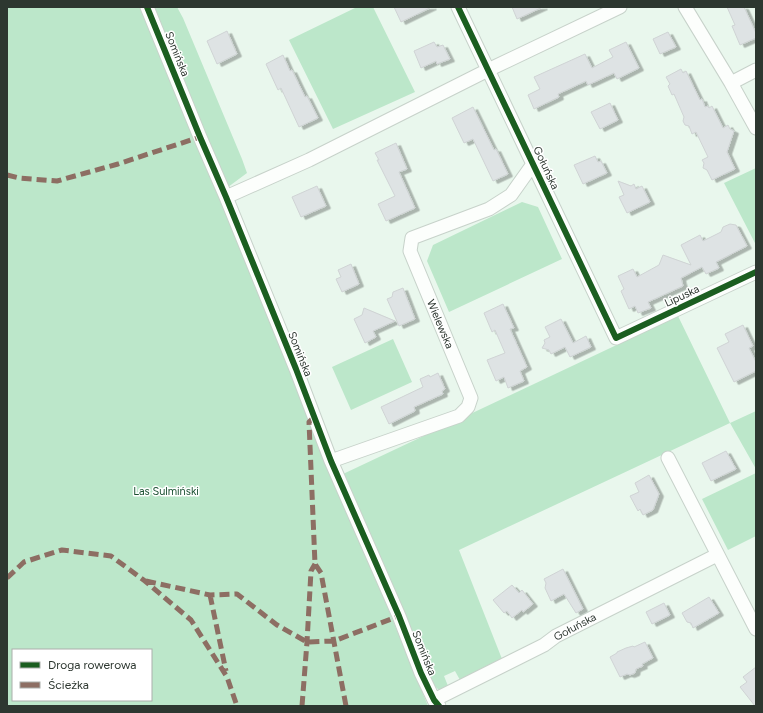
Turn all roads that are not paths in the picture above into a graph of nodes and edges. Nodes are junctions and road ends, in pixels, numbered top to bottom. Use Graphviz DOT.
graph roads {
  1 [pos="147,7"];
  2 [pos="458,7"];
  3 [pos="620,7"];
  4 [pos="685,7"];
  5 [pos="488,70"];
  6 [pos="756,70"];
  7 [pos="731,83"];
  8 [pos="756,128"];
  9 [pos="533,164"];
  10 [pos="226,196"];
  11 [pos="756,272"];
  12 [pos="616,338"];
  13 [pos="668,458"];
  14 [pos="331,461"];
  15 [pos="717,555"];
  16 [pos="756,629"];
  17 [pos="436,703"];
  1 -- 10 [label="street, Somińska"];
  2 -- 5 [label="street, Gołuńska"];
  3 -- 5 [label="street"];
  4 -- 7 [label="street"];
  5 -- 9 [label="street, Gołuńska"];
  5 -- 10 [label="street"];
  6 -- 7 [label="street"];
  7 -- 8 [label="street"];
  9 -- 12 [label="street, Gołuńska"];
  9 -- 14 [label="street, Wielewska"];
  10 -- 14 [label="street, Somińska"];
  11 -- 12 [label="street, Lipuska"];
  13 -- 15 [label="street"];
  14 -- 17 [label="street, Somińska"];
  15 -- 16 [label="street"];
  15 -- 17 [label="street, Gołuńska"];
}
